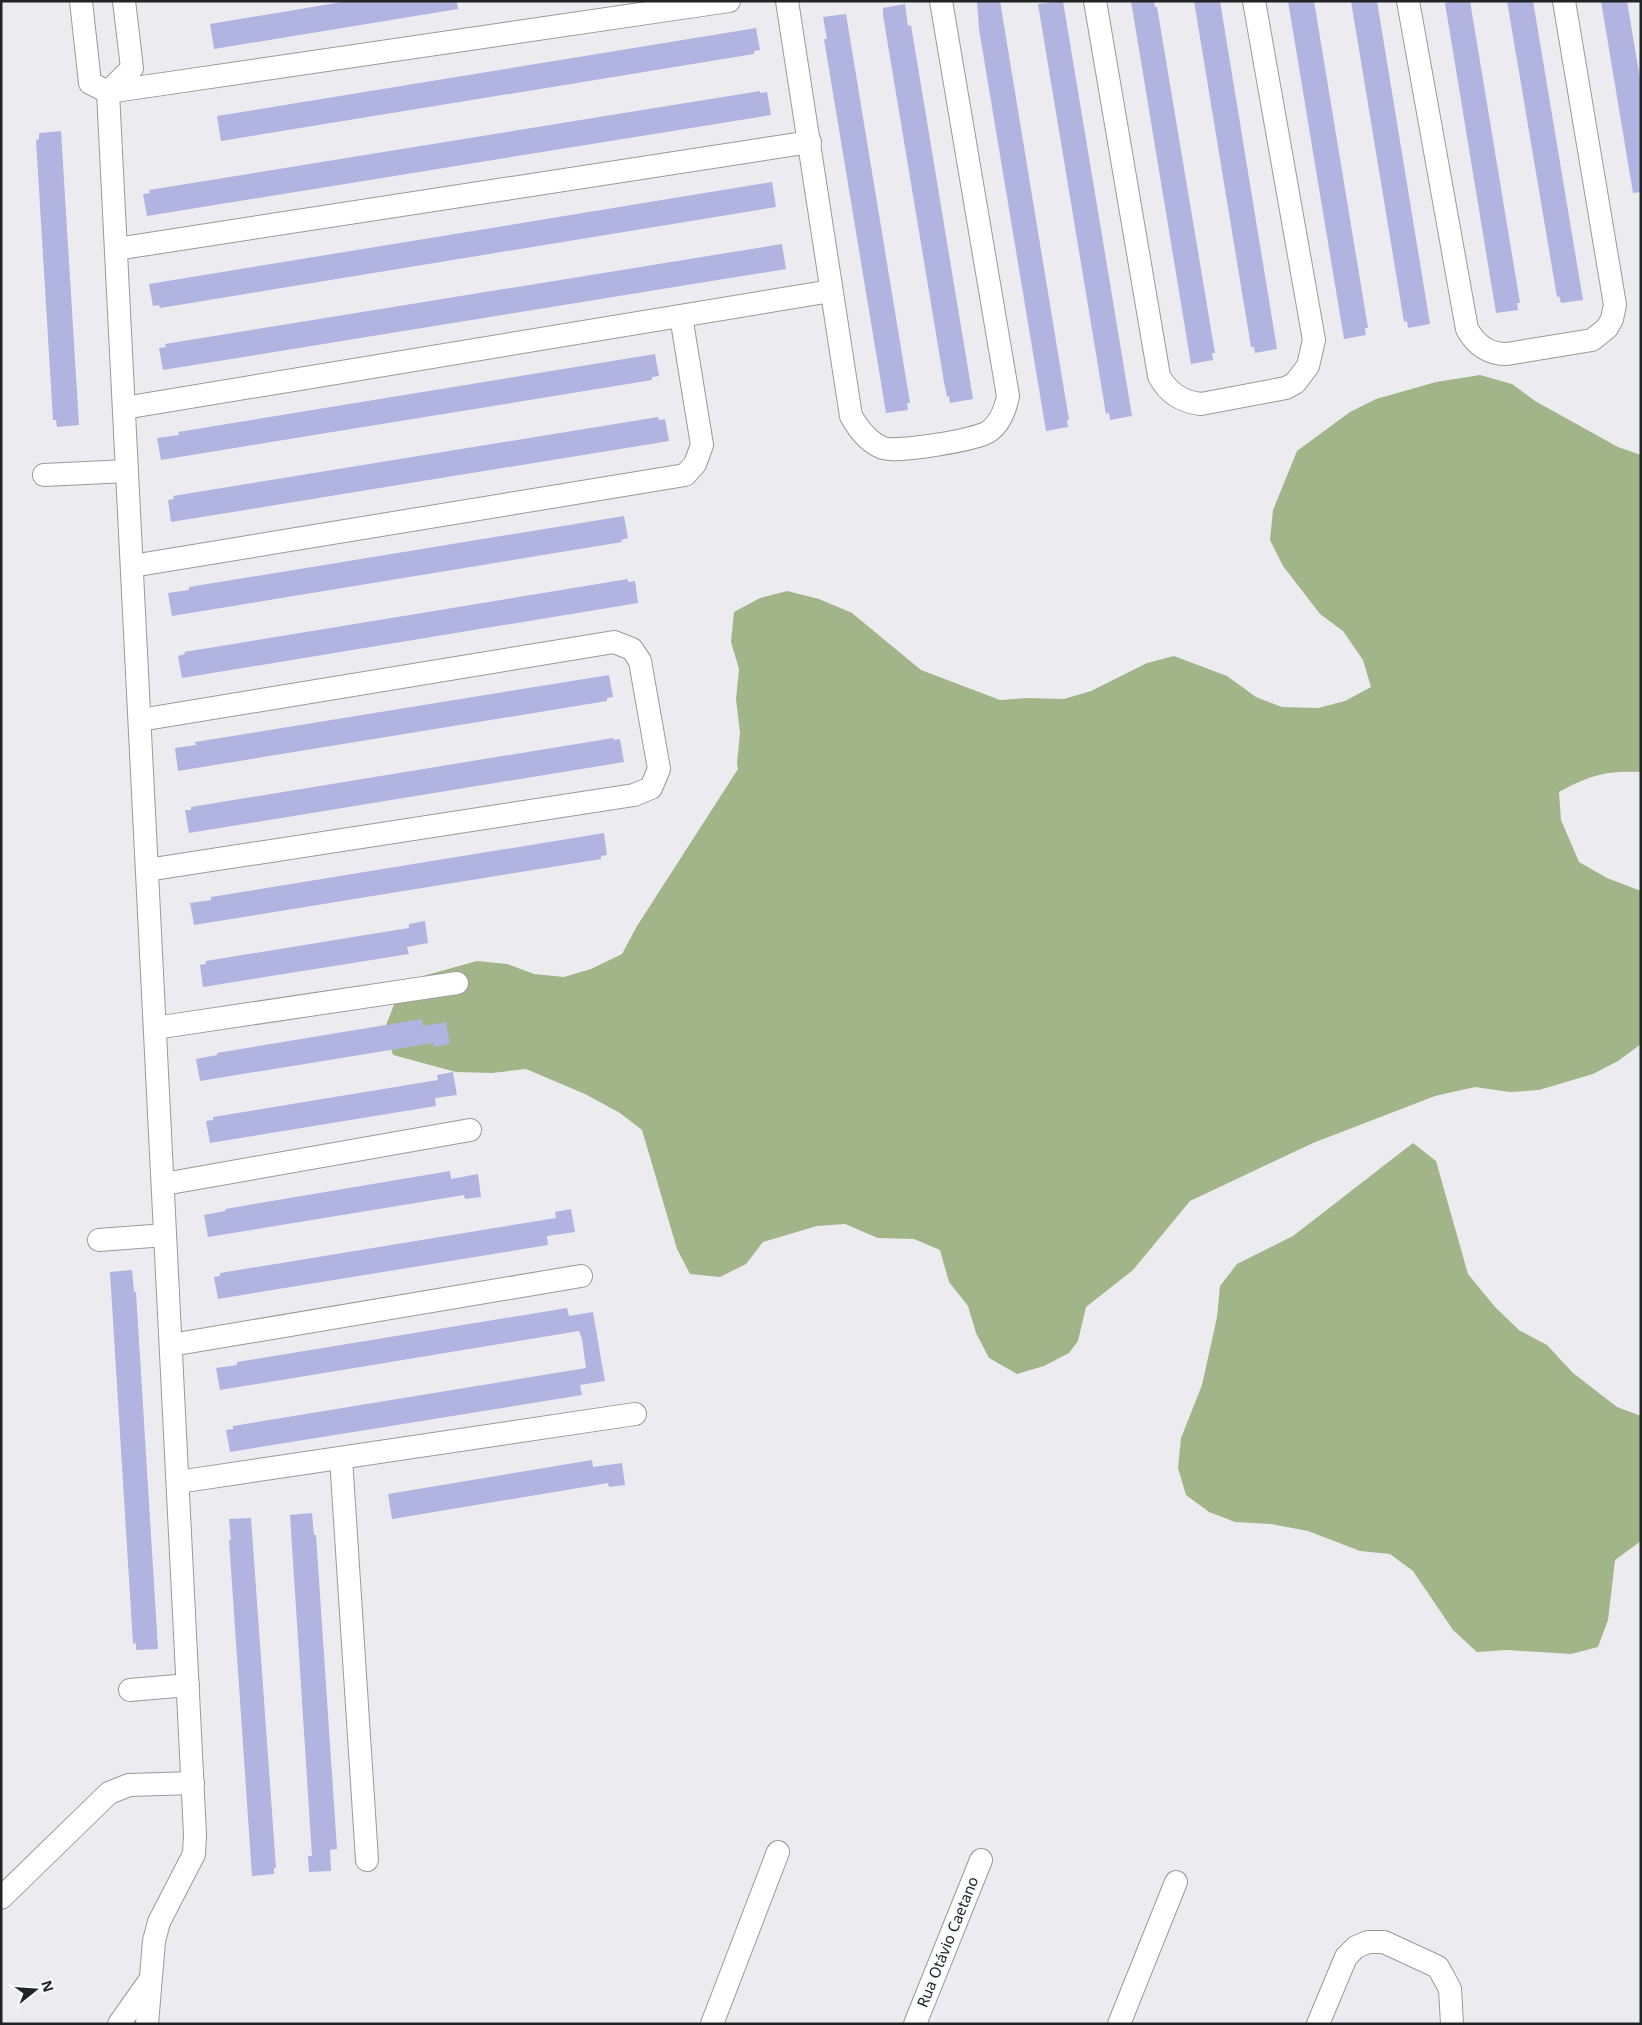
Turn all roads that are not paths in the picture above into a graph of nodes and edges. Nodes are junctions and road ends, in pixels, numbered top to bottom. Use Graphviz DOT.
graph roads {
  1 [pos="81,1"];
  2 [pos="124,1"];
  3 [pos="729,1"];
  4 [pos="788,1"];
  5 [pos="941,1"];
  6 [pos="1095,1"];
  7 [pos="1254,1"];
  8 [pos="1408,1"];
  9 [pos="1564,1"];
  10 [pos="108,92"];
  11 [pos="810,142"];
  12 [pos="116,249"];
  13 [pos="831,291"];
  14 [pos="681,316"];
  15 [pos="124,408"];
  16 [pos="127,471"];
  17 [pos="44,475"];
  18 [pos="132,566"];
  19 [pos="140,720"];
  20 [pos="147,870"];
  21 [pos="457,984"];
  22 [pos="155,1028"];
  23 [pos="470,1130"];
  24 [pos="164,1184"];
  25 [pos="165,1235"];
  26 [pos="99,1240"];
  27 [pos="581,1276"];
  28 [pos="171,1345"];
  29 [pos="635,1414"];
  30 [pos="341,1458"];
  31 [pos="178,1482"];
  32 [pos="188,1685"];
  33 [pos="130,1690"];
  34 [pos="193,1783"];
  35 [pos="778,1852"];
  36 [pos="367,1860"];
  37 [pos="981,1860"];
  38 [pos="1176,1882"];
  39 [pos="1,1898"];
  40 [pos="150,1979"];
  41 [pos="119,2024"];
  42 [pos="147,2024"];
  43 [pos="712,2024"];
  44 [pos="915,2024"];
  45 [pos="1119,2024"];
  46 [pos="1318,2024"];
  47 [pos="1452,2024"];
  1 -- 10 [label="street"];
  2 -- 10 [label="street"];
  3 -- 10 [label="street"];
  4 -- 11 [label="street"];
  5 -- 13 [label="street"];
  6 -- 7 [label="street"];
  8 -- 9 [label="street"];
  10 -- 12 [label="street"];
  11 -- 12 [label="street"];
  11 -- 13 [label="street"];
  12 -- 15 [label="street"];
  13 -- 14 [label="street"];
  14 -- 15 [label="street"];
  14 -- 18 [label="street"];
  15 -- 16 [label="street"];
  16 -- 17 [label="street"];
  16 -- 18 [label="street"];
  18 -- 19 [label="street"];
  19 -- 20 [label="street"];
  19 -- 20 [label="street"];
  20 -- 22 [label="street"];
  21 -- 22 [label="street"];
  22 -- 24 [label="street"];
  23 -- 24 [label="street"];
  24 -- 25 [label="street"];
  25 -- 26 [label="street"];
  25 -- 28 [label="street"];
  27 -- 28 [label="street"];
  28 -- 31 [label="street"];
  29 -- 30 [label="street"];
  30 -- 31 [label="street"];
  30 -- 36 [label="street"];
  31 -- 32 [label="street"];
  32 -- 33 [label="street"];
  32 -- 34 [label="street"];
  34 -- 39 [label="street"];
  34 -- 40 [label="street"];
  35 -- 43 [label="street"];
  37 -- 44 [label="street, Rua Otávio Caetano"];
  38 -- 45 [label="street"];
  40 -- 41 [label="street"];
  40 -- 42 [label="street"];
  46 -- 47 [label="street"];
}
